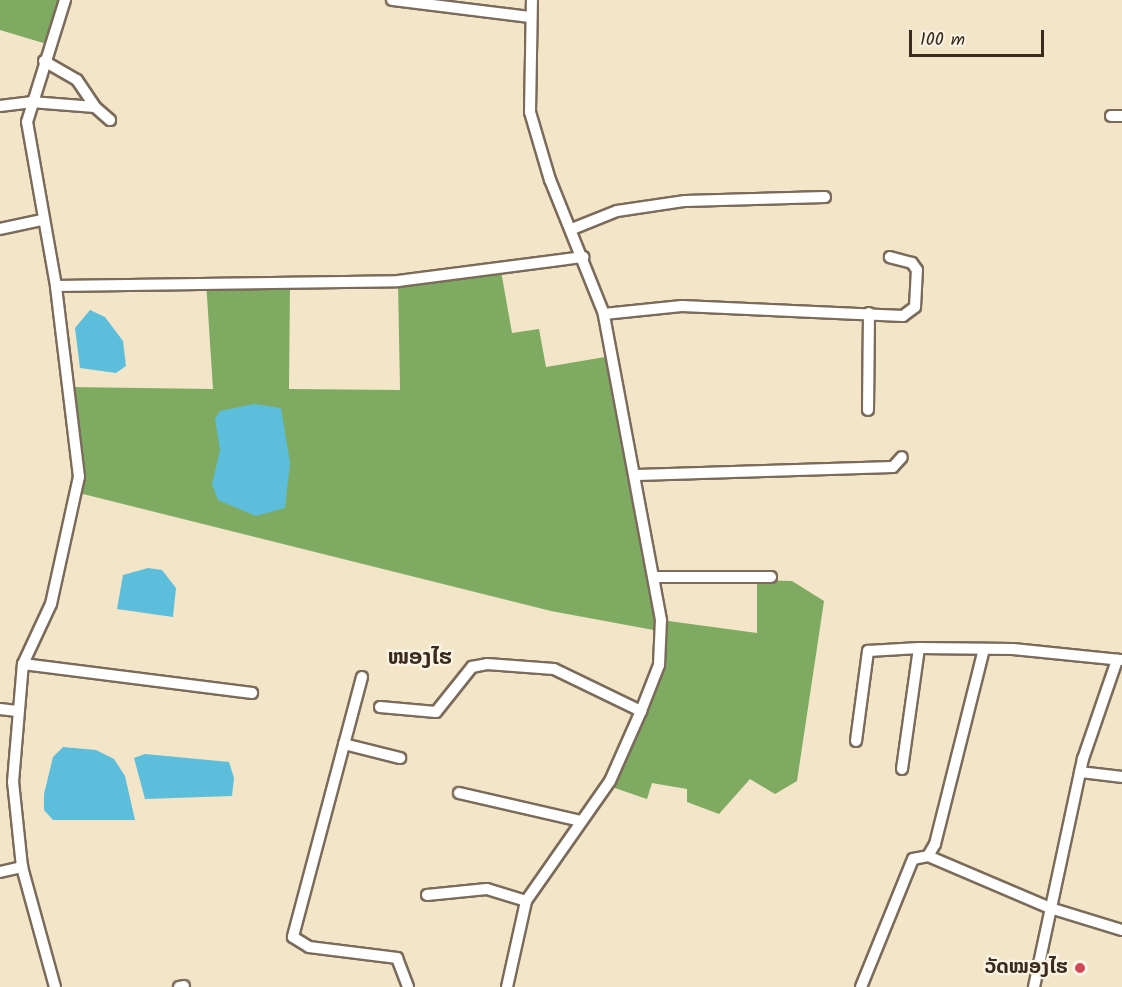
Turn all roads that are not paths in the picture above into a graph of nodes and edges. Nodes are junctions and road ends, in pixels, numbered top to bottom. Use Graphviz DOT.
graph roads {
  1 [pos="65,0"];
  2 [pos="392,0"];
  3 [pos="532,0"];
  4 [pos="531,17"];
  5 [pos="44,61"];
  6 [pos="30,102"];
  7 [pos="0,106"];
  8 [pos="95,107"];
  9 [pos="110,120"];
  10 [pos="825,197"];
  11 [pos="42,220"];
  12 [pos="0,229"];
  13 [pos="573,229"];
  14 [pos="583,257"];
  15 [pos="890,257"];
  16 [pos="56,286"];
  17 [pos="869,313"];
  18 [pos="604,314"];
  19 [pos="868,410"];
  20 [pos="902,457"];
  21 [pos="637,475"];
  22 [pos="656,577"];
  23 [pos="771,577"];
  24 [pos="919,648"];
  25 [pos="984,649"];
  26 [pos="1120,660"];
  27 [pos="23,664"];
  28 [pos="362,677"];
  29 [pos="252,693"];
  30 [pos="380,707"];
  31 [pos="0,709"];
  32 [pos="17,711"];
  33 [pos="641,711"];
  34 [pos="856,741"];
  35 [pos="344,744"];
  36 [pos="400,758"];
  37 [pos="902,770"];
  38 [pos="1080,772"];
  39 [pos="1122,777"];
  40 [pos="13,782"];
  41 [pos="0,783"];
  42 [pos="459,792"];
  43 [pos="581,821"];
  44 [pos="928,856"];
  45 [pos="22,867"];
  46 [pos="0,872"];
  47 [pos="427,895"];
  48 [pos="526,901"];
  49 [pos="1050,908"];
  50 [pos="1122,930"];
  51 [pos="184,986"];
  52 [pos="55,987"];
  53 [pos="179,987"];
  54 [pos="408,987"];
  55 [pos="507,987"];
  56 [pos="861,987"];
  57 [pos="1034,987"];
  1 -- 5 [label="street"];
  2 -- 4 [label="street"];
  3 -- 4 [label="street"];
  4 -- 13 [label="street"];
  5 -- 6 [label="street"];
  5 -- 8 [label="street"];
  6 -- 7 [label="street"];
  6 -- 8 [label="street"];
  6 -- 11 [label="street"];
  8 -- 9 [label="street"];
  10 -- 13 [label="street"];
  11 -- 12 [label="street"];
  11 -- 16 [label="street"];
  13 -- 14 [label="street"];
  14 -- 16 [label="street"];
  14 -- 18 [label="street"];
  15 -- 17 [label="street"];
  16 -- 27 [label="street"];
  17 -- 18 [label="street"];
  17 -- 19 [label="street"];
  18 -- 21 [label="street"];
  20 -- 21 [label="street"];
  21 -- 22 [label="street"];
  22 -- 23 [label="street"];
  22 -- 33 [label="street"];
  24 -- 25 [label="street"];
  24 -- 34 [label="street"];
  24 -- 37 [label="street"];
  25 -- 26 [label="street"];
  25 -- 44 [label="street"];
  26 -- 38 [label="street"];
  27 -- 29 [label="street"];
  27 -- 32 [label="street"];
  28 -- 35 [label="street"];
  30 -- 33 [label="street"];
  31 -- 32 [label="street"];
  32 -- 40 [label="street"];
  33 -- 43 [label="street"];
  35 -- 36 [label="street"];
  35 -- 54 [label="street"];
  38 -- 39 [label="street"];
  38 -- 49 [label="street"];
  40 -- 41 [label="street"];
  40 -- 45 [label="street"];
  42 -- 43 [label="street"];
  43 -- 48 [label="street"];
  44 -- 49 [label="street"];
  44 -- 56 [label="street"];
  45 -- 46 [label="street"];
  45 -- 52 [label="street"];
  47 -- 48 [label="street"];
  48 -- 55 [label="street"];
  49 -- 50 [label="street"];
  49 -- 57 [label="street"];
  51 -- 53 [label="street"];
}
